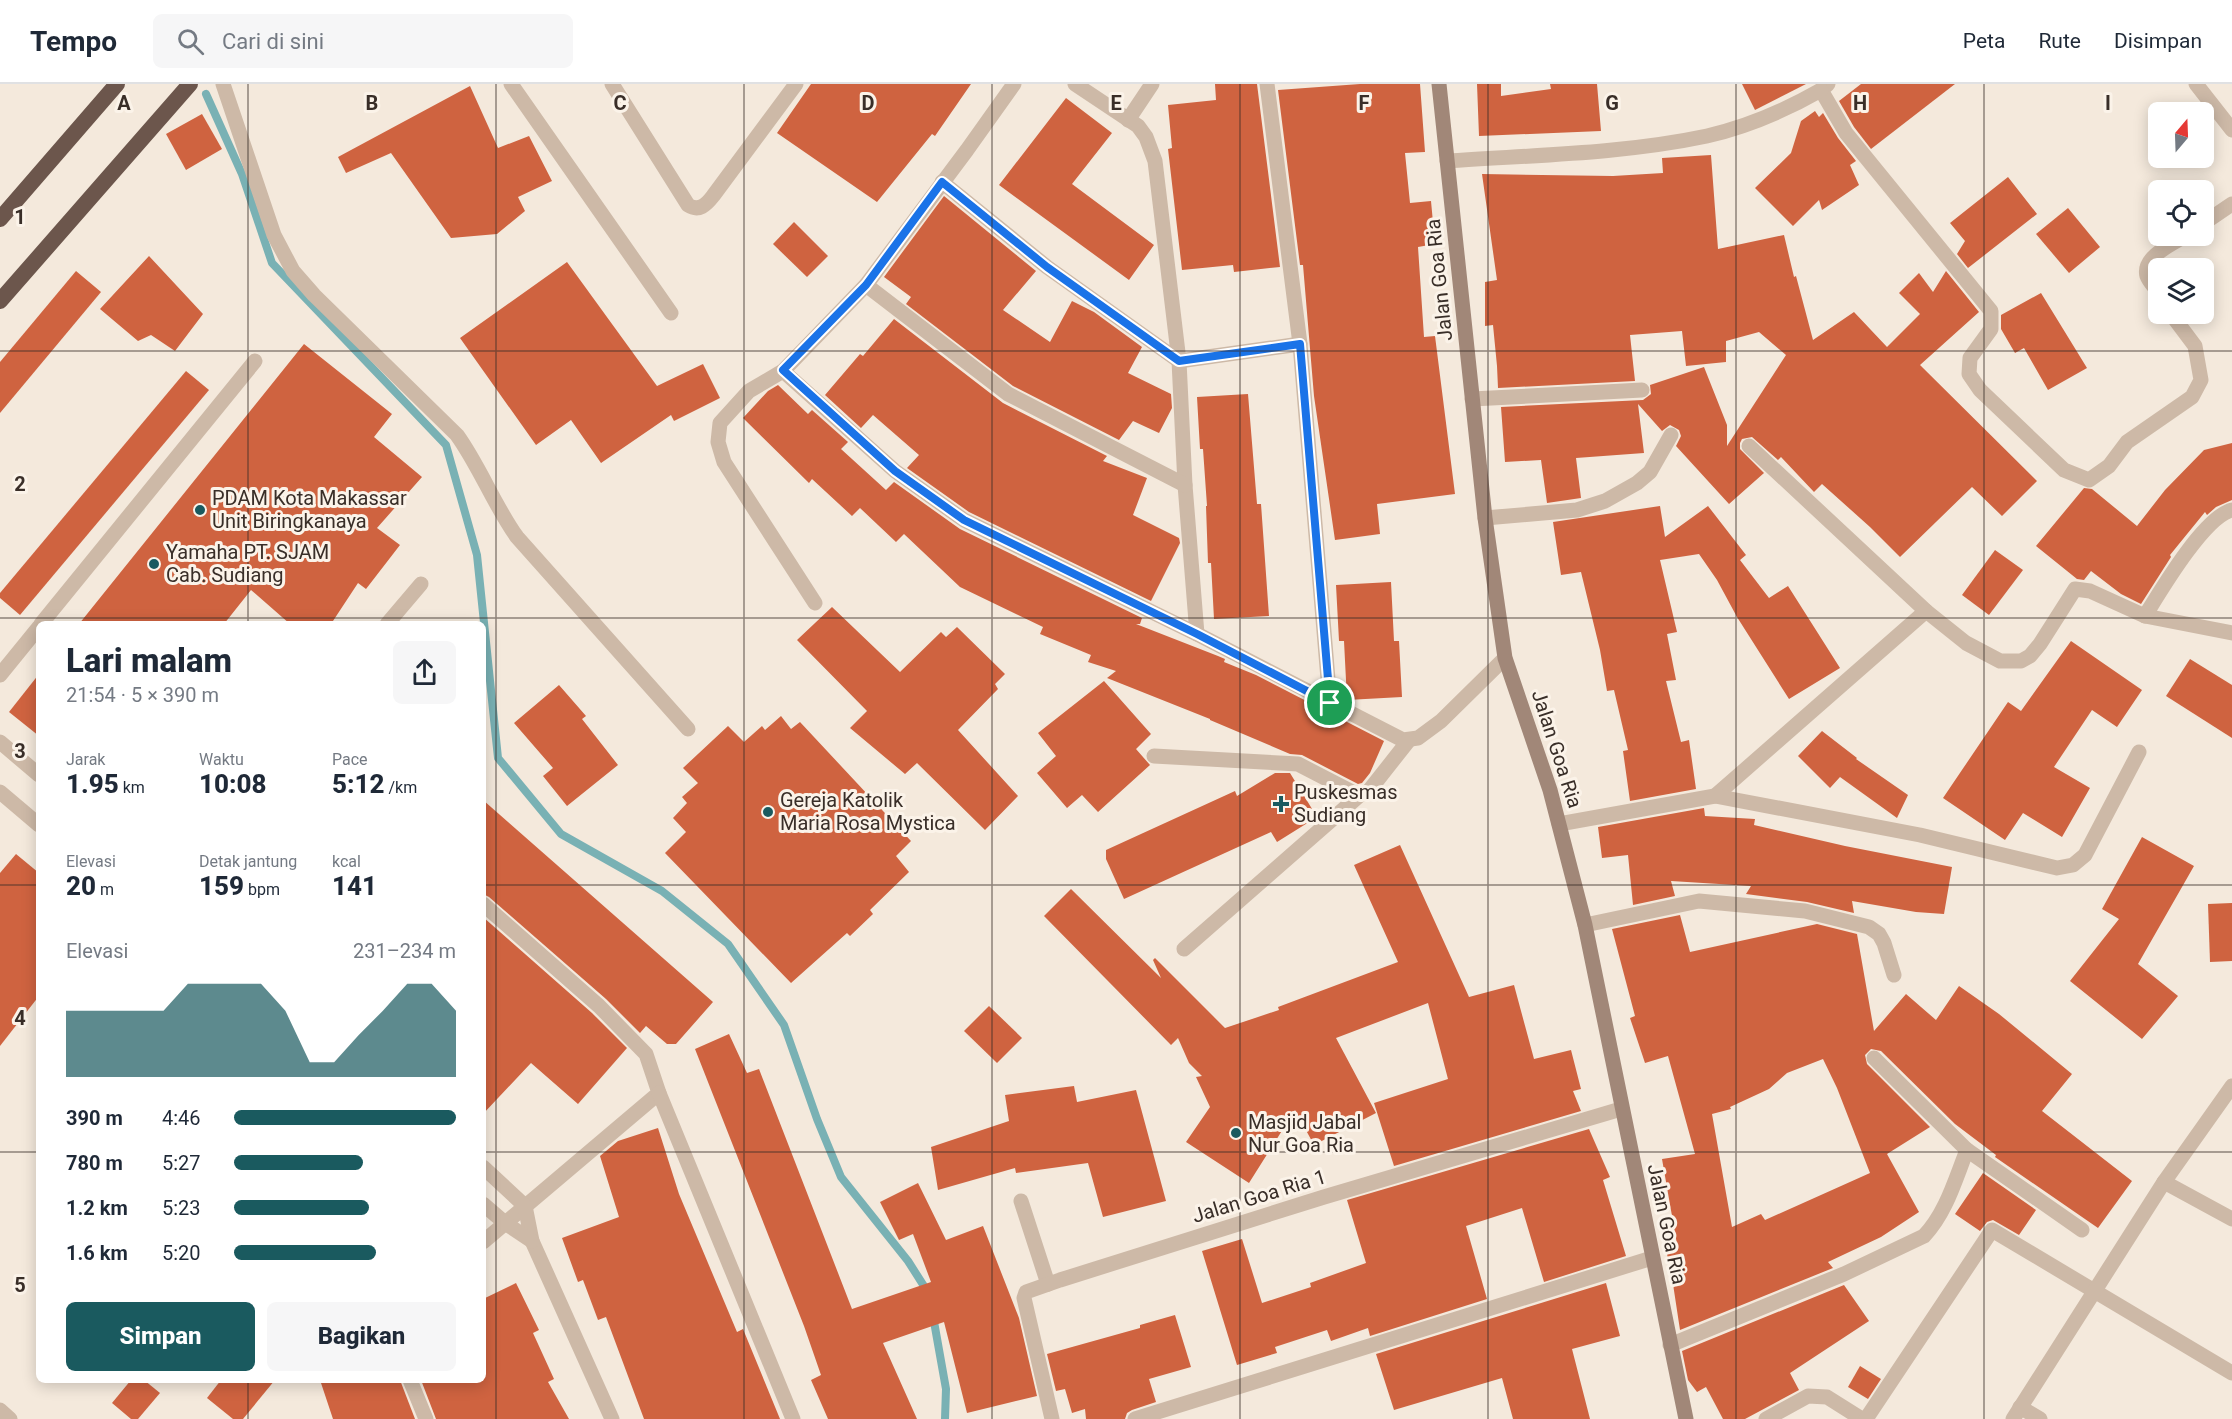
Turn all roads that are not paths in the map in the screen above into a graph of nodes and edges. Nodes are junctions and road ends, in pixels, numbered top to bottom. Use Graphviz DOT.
graph roads {
  1 [pos="117,84"];
  2 [pos="190,84"];
  3 [pos="224,84"];
  4 [pos="511,84"];
  5 [pos="612,84"];
  6 [pos="796,84"];
  7 [pos="1014,84"];
  8 [pos="1075,84"];
  9 [pos="1152,84"];
  10 [pos="1267,84"];
  11 [pos="1439,84"];
  12 [pos="2196,84"];
  13 [pos="1824,87"];
  14 [pos="1128,120"];
  15 [pos="2232,130"];
  16 [pos="1448,162"];
  17 [pos="942,182"];
  18 [pos="2232,204"];
  19 [pos="2214,216"];
  20 [pos="0,219"];
  21 [pos="2170,246"];
  22 [pos="2152,258"];
  23 [pos="866,285"];
  24 [pos="0,301"];
  25 [pos="671,313"];
  26 [pos="2178,324"];
  27 [pos="1300,344"];
  28 [pos="255,361"];
  29 [pos="1179,361"];
  30 [pos="783,370"];
  31 [pos="1642,390"];
  32 [pos="1472,399"];
  33 [pos="1671,435"];
  34 [pos="1749,446"];
  35 [pos="1185,485"];
  36 [pos="2232,510"];
  37 [pos="1485,518"];
  38 [pos="421,584"];
  39 [pos="815,603"];
  40 [pos="1926,610"];
  41 [pos="2145,616"];
  42 [pos="43,621"];
  43 [pos="390,621"];
  44 [pos="36,630"];
  45 [pos="2232,633"];
  46 [pos="1197,634"];
  47 [pos="1505,658"];
  48 [pos="0,675"];
  49 [pos="1330,703"];
  50 [pos="688,729"];
  51 [pos="1409,740"];
  52 [pos="0,742"];
  53 [pos="2139,752"];
  54 [pos="1154,756"];
  55 [pos="36,772"];
  56 [pos="0,792"];
  57 [pos="1361,794"];
  58 [pos="1715,796"];
  59 [pos="36,822"];
  60 [pos="1559,824"];
  61 [pos="486,907"];
  62 [pos="1585,925"];
  63 [pos="1184,949"];
  64 [pos="1894,975"];
  65 [pos="1874,1058"];
  66 [pos="2232,1086"];
  67 [pos="658,1093"];
  68 [pos="1621,1109"];
  69 [pos="1967,1150"];
  70 [pos="486,1170"];
  71 [pos="2164,1182"];
  72 [pos="1021,1201"];
  73 [pos="525,1206"];
  74 [pos="486,1207"];
  75 [pos="2232,1219"];
  76 [pos="505,1223"];
  77 [pos="2082,1230"];
  78 [pos="486,1239"];
  79 [pos="532,1241"];
  80 [pos="1652,1258"];
  81 [pos="1048,1284"];
  82 [pos="2094,1290"];
  83 [pos="1670,1344"];
  84 [pos="2232,1373"];
  85 [pos="411,1383"];
  86 [pos="0,1410"];
  87 [pos="2016,1413"];
  88 [pos="10,1419"];
  89 [pos="426,1419"];
  90 [pos="612,1419"];
  91 [pos="793,1419"];
  92 [pos="1052,1419"];
  93 [pos="1135,1419"];
  94 [pos="1686,1419"];
  95 [pos="1766,1419"];
  96 [pos="1864,1419"];
  97 [pos="2040,1419"];
  1 -- 20 [label="highway"];
  2 -- 24 [label="highway"];
  3 -- 50 [label="street"];
  4 -- 25 [label="street"];
  5 -- 6 [label="street"];
  7 -- 17 [label="street"];
  8 -- 14 [label="street"];
  9 -- 14 [label="street"];
  10 -- 27 [label="street"];
  11 -- 16 [label="main road, Jalan Goa Ria"];
  12 -- 15 [label="street"];
  13 -- 16 [label="street"];
  13 -- 26 [label="street"];
  14 -- 29 [label="street"];
  16 -- 32 [label="main road, Jalan Goa Ria"];
  17 -- 23 [label="street"];
  17 -- 29 [label="street"];
  18 -- 19 [label="street"];
  21 -- 22 [label="street"];
  23 -- 30 [label="street"];
  23 -- 35 [label="street"];
  27 -- 29 [label="street"];
  27 -- 49 [label="street"];
  28 -- 42 [label="street"];
  29 -- 35 [label="street"];
  30 -- 39 [label="street"];
  30 -- 46 [label="street"];
  31 -- 32 [label="street"];
  32 -- 37 [label="main road, Jalan Goa Ria"];
  33 -- 37 [label="street"];
  34 -- 40 [label="street"];
  35 -- 46 [label="street"];
  36 -- 41 [label="street"];
  37 -- 47 [label="main road, Jalan Goa Ria"];
  38 -- 43 [label="street"];
  40 -- 41 [label="street"];
  40 -- 58 [label="street"];
  41 -- 45 [label="street"];
  44 -- 48 [label="street"];
  46 -- 49 [label="street"];
  47 -- 51 [label="street"];
  47 -- 60 [label="main road, Jalan Goa Ria"];
  49 -- 51 [label="street"];
  51 -- 57 [label="street"];
  52 -- 55 [label="street"];
  53 -- 58 [label="street"];
  54 -- 57 [label="street"];
  56 -- 59 [label="street"];
  57 -- 63 [label="street"];
  58 -- 60 [label="street"];
  60 -- 62 [label="main road, Jalan Goa Ria"];
  61 -- 67 [label="street"];
  62 -- 64 [label="street"];
  62 -- 68 [label="main road, Jalan Goa Ria"];
  65 -- 69 [label="street"];
  66 -- 71 [label="street"];
  67 -- 73 [label="street"];
  67 -- 91 [label="street"];
  68 -- 80 [label="main road, Jalan Goa Ria"];
  68 -- 81 [label="street, Jalan Goa Ria 1"];
  69 -- 77 [label="street"];
  69 -- 83 [label="street"];
  70 -- 73 [label="street"];
  71 -- 75 [label="street"];
  71 -- 82 [label="street"];
  72 -- 81 [label="street"];
  73 -- 76 [label="street"];
  73 -- 79 [label="street"];
  74 -- 76 [label="street"];
  76 -- 78 [label="street"];
  76 -- 79 [label="street"];
  79 -- 90 [label="street"];
  80 -- 83 [label="main road, Jalan Goa Ria"];
  80 -- 93 [label="street"];
  81 -- 92 [label="street, Jalan Goa Ria 1"];
  82 -- 84 [label="street"];
  82 -- 87 [label="street"];
  82 -- 96 [label="street"];
  83 -- 94 [label="main road, Jalan Goa Ria"];
  85 -- 89 [label="street"];
  86 -- 88 [label="street"];
  87 -- 97 [label="street"];
  95 -- 96 [label="street"];
}
